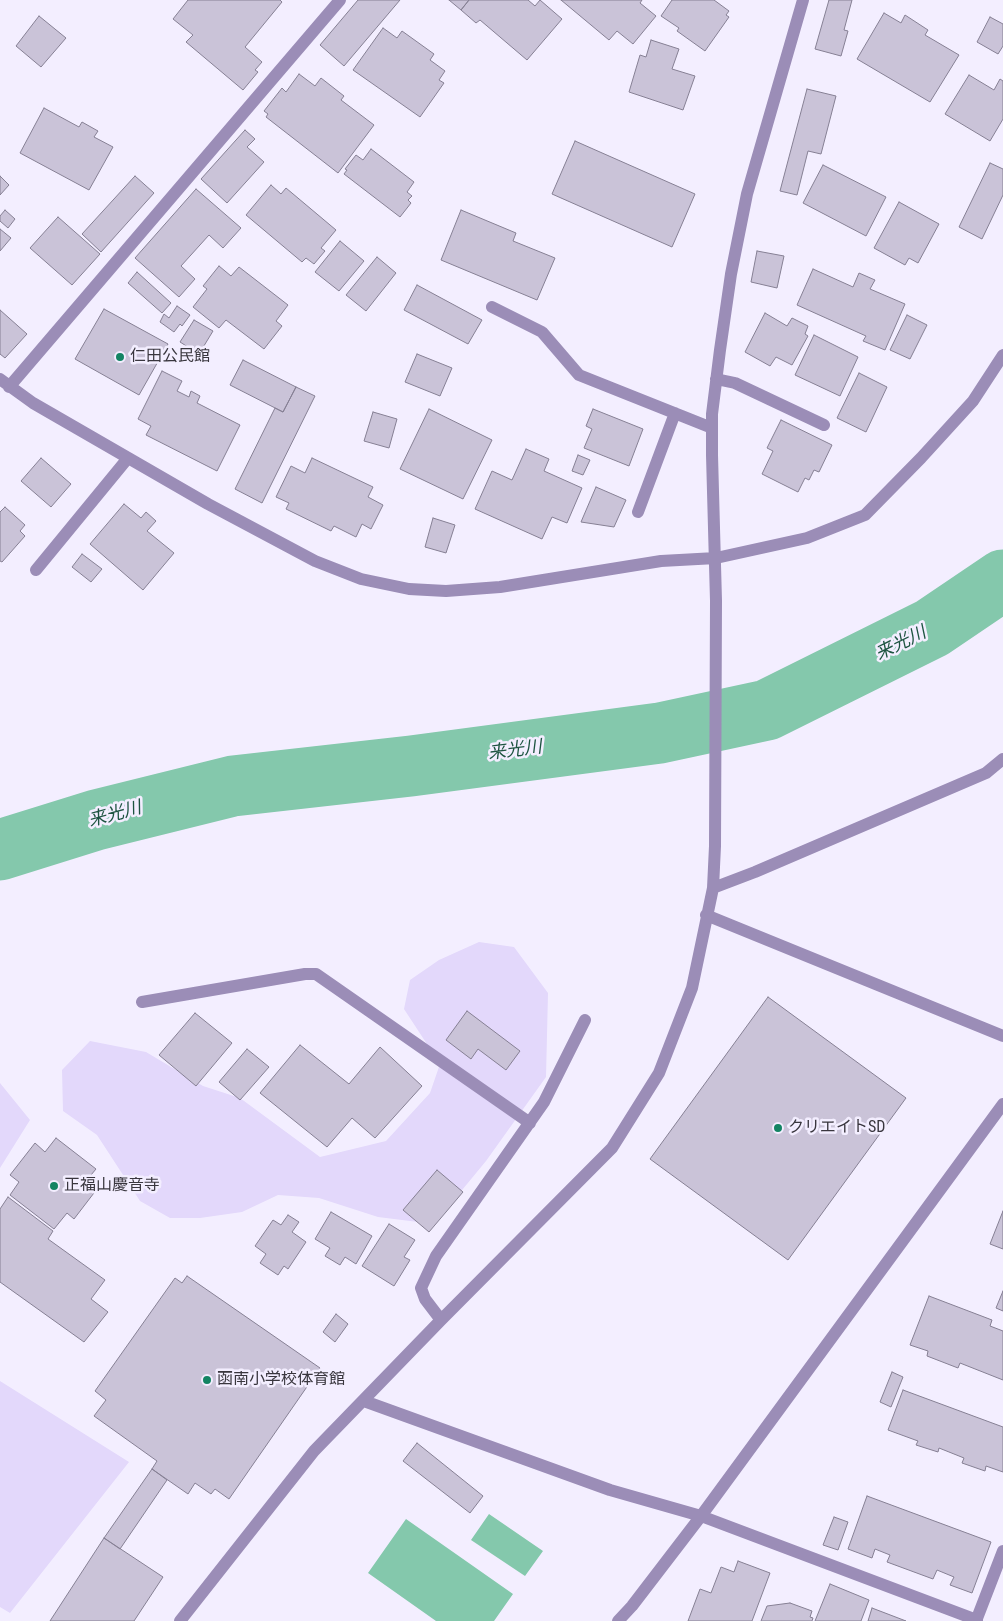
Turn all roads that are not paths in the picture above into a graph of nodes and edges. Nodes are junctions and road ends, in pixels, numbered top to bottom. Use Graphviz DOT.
graph roads {
  1 [pos="340,0"];
  2 [pos="803,0"];
  3 [pos="492,308"];
  4 [pos="1003,355"];
  5 [pos="716,380"];
  6 [pos="4,383"];
  7 [pos="675,413"];
  8 [pos="824,425"];
  9 [pos="712,428"];
  10 [pos="128,458"];
  11 [pos="638,512"];
  12 [pos="716,558"];
  13 [pos="36,570"];
  14 [pos="1003,759"];
  15 [pos="714,888"];
  16 [pos="706,914"];
  17 [pos="142,1002"];
  18 [pos="585,1020"];
  19 [pos="1003,1036"];
  20 [pos="1003,1104"];
  21 [pos="530,1123"];
  22 [pos="441,1320"];
  23 [pos="364,1401"];
  24 [pos="701,1516"];
  25 [pos="1003,1551"];
  26 [pos="180,1621"];
  27 [pos="618,1621"];
  28 [pos="977,1621"];
  1 -- 6 [label="street"];
  2 -- 5 [label="street"];
  3 -- 7 [label="street"];
  4 -- 12 [label="street"];
  5 -- 8 [label="street"];
  5 -- 9 [label="street"];
  6 -- 10 [label="street"];
  7 -- 9 [label="street"];
  7 -- 11 [label="street"];
  9 -- 12 [label="street"];
  10 -- 12 [label="street"];
  10 -- 13 [label="street"];
  12 -- 15 [label="street"];
  14 -- 15 [label="street"];
  15 -- 16 [label="street"];
  16 -- 19 [label="street"];
  16 -- 22 [label="street"];
  17 -- 21 [label="street"];
  18 -- 21 [label="street"];
  20 -- 24 [label="street"];
  21 -- 22 [label="street"];
  22 -- 23 [label="street"];
  23 -- 24 [label="street"];
  23 -- 26 [label="street"];
  24 -- 27 [label="street"];
  24 -- 28 [label="street"];
  25 -- 28 [label="street"];
}
